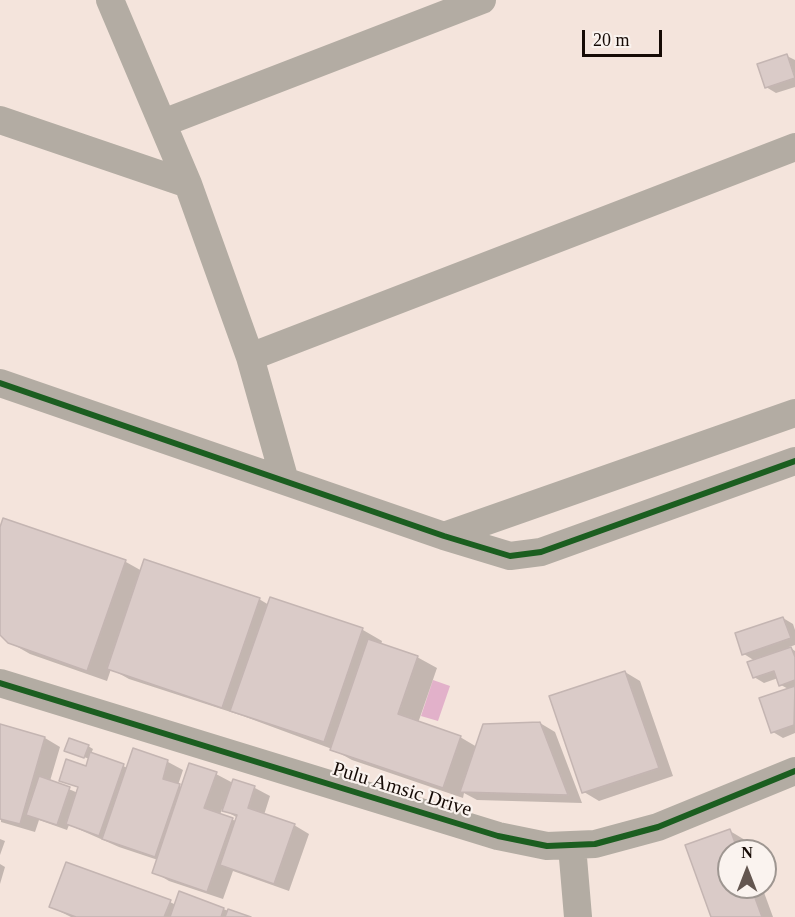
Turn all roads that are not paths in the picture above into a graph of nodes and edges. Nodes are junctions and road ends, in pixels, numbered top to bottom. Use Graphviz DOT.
graph roads {
  1 [pos="110,0"];
  2 [pos="482,0"];
  3 [pos="0,120"];
  4 [pos="162,123"];
  5 [pos="795,147"];
  6 [pos="188,184"];
  7 [pos="250,357"];
  8 [pos="0,383"];
  9 [pos="795,413"];
  10 [pos="795,461"];
  11 [pos="285,481"];
  12 [pos="444,536"];
  13 [pos="0,683"];
  14 [pos="795,771"];
  15 [pos="572,846"];
  16 [pos="578,917"];
  1 -- 4 [label="street"];
  2 -- 4 [label="street"];
  3 -- 6 [label="street"];
  4 -- 6 [label="street"];
  5 -- 7 [label="street"];
  6 -- 7 [label="street"];
  7 -- 11 [label="street"];
  8 -- 11 [label="street"];
  9 -- 12 [label="street"];
  10 -- 12 [label="street"];
  11 -- 12 [label="street"];
  13 -- 15 [label="street, Pulu Amsic Drive"];
  14 -- 15 [label="street, Pulu Amsic Drive"];
  15 -- 16 [label="street"];
}
